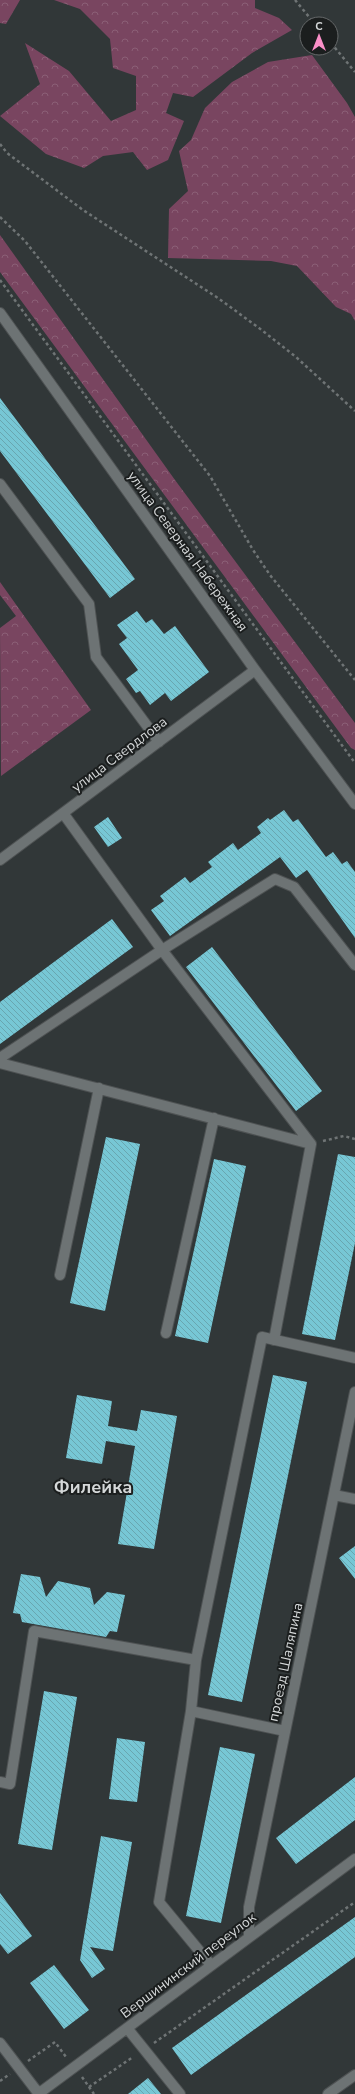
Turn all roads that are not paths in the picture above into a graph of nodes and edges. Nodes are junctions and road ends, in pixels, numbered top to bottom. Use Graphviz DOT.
graph roads {
  1 [pos="0,312"];
  2 [pos="0,484"];
  3 [pos="255,670"];
  4 [pos="159,742"];
  5 [pos="355,804"];
  6 [pos="63,813"];
  7 [pos="0,860"];
  8 [pos="162,950"];
  9 [pos="355,965"];
  10 [pos="0,1058"];
  11 [pos="0,1063"];
  12 [pos="99,1088"];
  13 [pos="214,1118"];
  14 [pos="311,1144"];
  15 [pos="60,1275"];
  16 [pos="166,1333"];
  17 [pos="274,1340"];
  18 [pos="355,1358"];
  19 [pos="355,1392"];
  20 [pos="334,1495"];
  21 [pos="355,1499"];
  22 [pos="196,1660"];
  23 [pos="191,1711"];
  24 [pos="285,1731"];
  25 [pos="0,1782"];
  26 [pos="355,1859"];
  27 [pos="249,1937"];
  28 [pos="211,1966"];
  29 [pos="127,2028"];
  30 [pos="0,2043"];
  31 [pos="355,2075"];
  32 [pos="38,2094"];
  33 [pos="180,2094"];
  34 [pos="328,2094"];
  1 -- 3 [label="street, улица Северная Набережная"];
  2 -- 4 [label="street"];
  3 -- 4 [label="street, улица Свердлова"];
  3 -- 5 [label="street, улица Северная Набережная"];
  4 -- 6 [label="street, улица Свердлова"];
  6 -- 7 [label="street, улица Свердлова"];
  6 -- 8 [label="street"];
  8 -- 9 [label="street"];
  8 -- 10 [label="street"];
  8 -- 14 [label="street"];
  11 -- 12 [label="street"];
  12 -- 13 [label="street"];
  12 -- 15 [label="street"];
  13 -- 14 [label="street"];
  13 -- 16 [label="street"];
  14 -- 17 [label="street"];
  17 -- 18 [label="street"];
  17 -- 22 [label="street"];
  19 -- 20 [label="street, проезд Шаляпина"];
  20 -- 21 [label="street"];
  20 -- 24 [label="street, проезд Шаляпина"];
  22 -- 23 [label="street"];
  22 -- 25 [label="street"];
  23 -- 24 [label="street"];
  23 -- 28 [label="street"];
  24 -- 27 [label="street, проезд Шаляпина"];
  26 -- 27 [label="street, Вершининский переулок"];
  27 -- 28 [label="street, Вершининский переулок"];
  28 -- 29 [label="street, Вершининский переулок"];
  29 -- 32 [label="street, Вершининский переулок"];
  29 -- 33 [label="street"];
  30 -- 32 [label="street"];
  31 -- 34 [label="street"];
}
